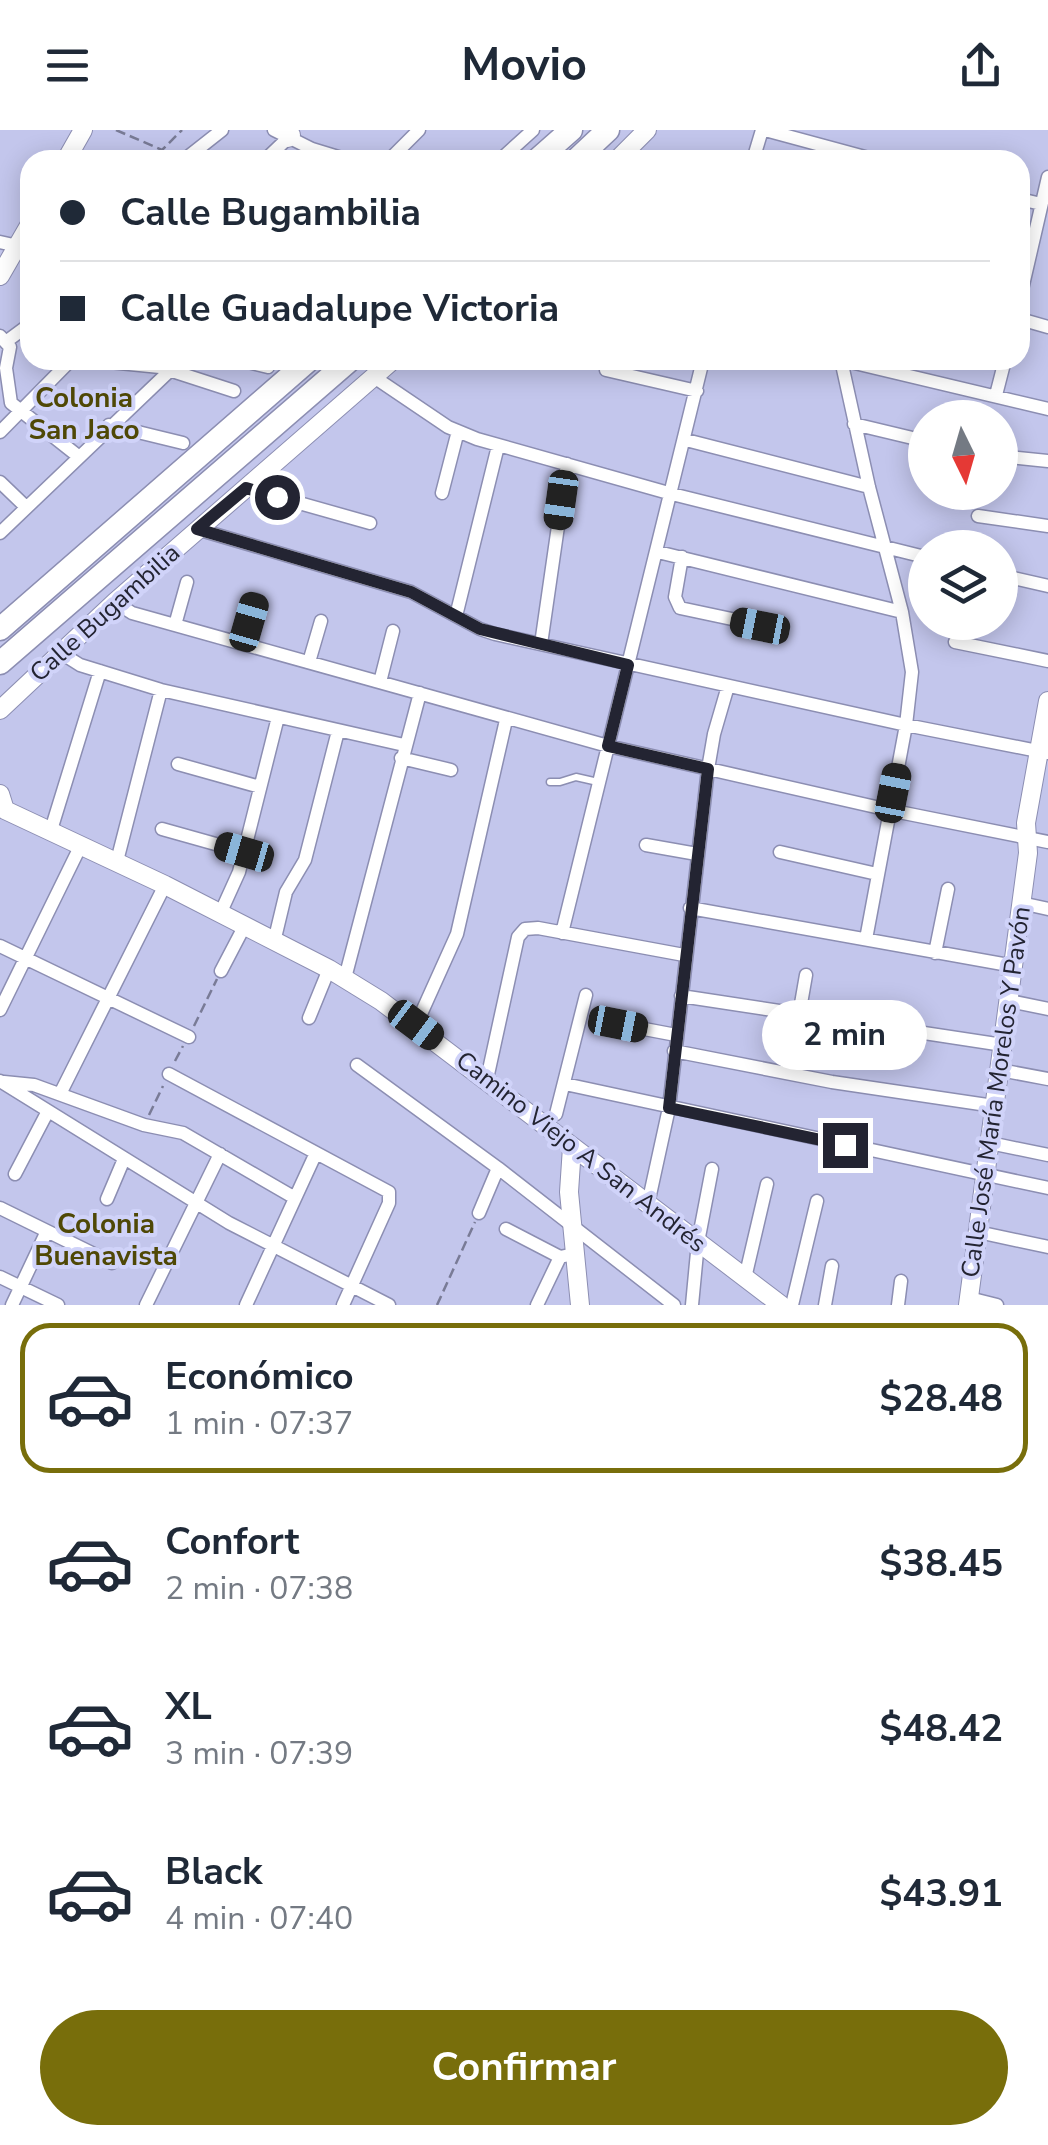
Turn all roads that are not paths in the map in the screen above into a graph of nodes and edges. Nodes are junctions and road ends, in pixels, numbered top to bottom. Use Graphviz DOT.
graph roads {
  1 [pos="222,130"];
  2 [pos="418,130"];
  3 [pos="533,130"];
  4 [pos="570,130"];
  5 [pos="608,130"];
  6 [pos="647,130"];
  7 [pos="763,130"];
  8 [pos="287,133"];
  9 [pos="197,150"];
  10 [pos="325,150"];
  11 [pos="399,150"];
  12 [pos="511,150"];
  13 [pos="548,150"];
  14 [pos="587,150"];
  15 [pos="627,150"];
  16 [pos="838,150"];
  17 [pos="1048,176"];
  18 [pos="1030,201"];
  19 [pos="1041,204"];
  20 [pos="9,244"];
  21 [pos="1030,253"];
  22 [pos="0,276"];
  23 [pos="4,338"];
  24 [pos="61,370"];
  25 [pos="169,370"];
  26 [pos="297,370"];
  27 [pos="338,370"];
  28 [pos="381,370"];
  29 [pos="606,370"];
  30 [pos="701,370"];
  31 [pos="844,370"];
  32 [pos="886,370"];
  33 [pos="1002,370"];
  34 [pos="374,376"];
  35 [pos="234,391"];
  36 [pos="697,391"];
  37 [pos="996,395"];
  38 [pos="1048,409"];
  39 [pos="20,412"];
  40 [pos="854,424"];
  41 [pos="109,425"];
  42 [pos="458,431"];
  43 [pos="0,432"];
  44 [pos="908,437"];
  45 [pos="686,440"];
  46 [pos="184,443"];
  47 [pos="498,446"];
  48 [pos="78,456"];
  49 [pos="1018,458"];
  50 [pos="1048,461"];
  51 [pos="566,464"];
  52 [pos="0,482"];
  53 [pos="869,487"];
  54 [pos="246,488"];
  55 [pos="442,492"];
  56 [pos="672,494"];
  57 [pos="26,507"];
  58 [pos="978,516"];
  59 [pos="370,523"];
  60 [pos="1048,526"];
  61 [pos="197,529"];
  62 [pos="0,533"];
  63 [pos="884,548"];
  64 [pos="658,552"];
  65 [pos="908,554"];
  66 [pos="682,558"];
  67 [pos="1018,579"];
  68 [pos="187,582"];
  69 [pos="1048,586"];
  70 [pos="256,600"];
  71 [pos="115,602"];
  72 [pos="902,612"];
  73 [pos="456,616"];
  74 [pos="321,621"];
  75 [pos="175,625"];
  76 [pos="760,626"];
  77 [pos="0,630"];
  78 [pos="393,631"];
  79 [pos="956,642"];
  80 [pos="243,644"];
  81 [pos="540,644"];
  82 [pos="60,653"];
  83 [pos="309,662"];
  84 [pos="1048,662"];
  85 [pos="0,663"];
  86 [pos="628,665"];
  87 [pos="100,671"];
  88 [pos="380,682"];
  89 [pos="728,686"];
  90 [pos="161,690"];
  91 [pos="420,693"];
  92 [pos="1048,700"];
  93 [pos="0,710"];
  94 [pos="278,717"];
  95 [pos="506,720"];
  96 [pos="906,726"];
  97 [pos="338,731"];
  98 [pos="608,746"];
  99 [pos="403,751"];
  100 [pos="1044,752"];
  101 [pos="178,764"];
  102 [pos="708,769"];
  103 [pos="451,770"];
  104 [pos="550,782"];
  105 [pos="600,782"];
  106 [pos="260,787"];
  107 [pos="3,810"];
  108 [pos="889,810"];
  109 [pos="162,829"];
  110 [pos="51,830"];
  111 [pos="1027,838"];
  112 [pos="1048,842"];
  113 [pos="82,845"];
  114 [pos="646,845"];
  115 [pos="244,852"];
  116 [pos="780,852"];
  117 [pos="698,854"];
  118 [pos="117,861"];
  119 [pos="877,874"];
  120 [pos="165,884"];
  121 [pos="948,889"];
  122 [pos="1021,904"];
  123 [pos="690,908"];
  124 [pos="1048,909"];
  125 [pos="220,914"];
  126 [pos="244,927"];
  127 [pos="562,934"];
  128 [pos="866,939"];
  129 [pos="274,942"];
  130 [pos="0,946"];
  131 [pos="936,952"];
  132 [pos="684,956"];
  133 [pos="26,958"];
  134 [pos="1014,966"];
  135 [pos="221,971"];
  136 [pos="337,974"];
  137 [pos="806,974"];
  138 [pos="586,995"];
  139 [pos="681,996"];
  140 [pos="109,998"];
  141 [pos="1010,1001"];
  142 [pos="1048,1009"];
  143 [pos="0,1010"];
  144 [pos="800,1015"];
  145 [pos="309,1018"];
  146 [pos="618,1024"];
  147 [pos="416,1025"];
  148 [pos="676,1035"];
  149 [pos="189,1036"];
  150 [pos="1003,1045"];
  151 [pos="674,1051"];
  152 [pos="357,1065"];
  153 [pos="1000,1070"];
  154 [pos="169,1074"];
  155 [pos="487,1079"];
  156 [pos="1048,1079"];
  157 [pos="1,1082"];
  158 [pos="565,1084"];
  159 [pos="60,1094"];
  160 [pos="994,1106"];
  161 [pos="669,1108"];
  162 [pos="48,1111"];
  163 [pos="556,1114"];
  164 [pos="990,1143"];
  165 [pos="572,1148"];
  166 [pos="220,1154"];
  167 [pos="315,1154"];
  168 [pos="1048,1156"];
  169 [pos="124,1159"];
  170 [pos="498,1168"];
  171 [pos="712,1169"];
  172 [pos="15,1174"];
  173 [pos="986,1174"];
  174 [pos="767,1184"];
  175 [pos="1048,1188"];
  176 [pos="107,1198"];
  177 [pos="294,1198"];
  178 [pos="817,1201"];
  179 [pos="194,1203"];
  180 [pos="648,1204"];
  181 [pos="0,1208"];
  182 [pos="479,1213"];
  183 [pos="571,1228"];
  184 [pos="506,1229"];
  185 [pos="48,1231"];
  186 [pos="978,1232"];
  187 [pos="698,1242"];
  188 [pos="273,1247"];
  189 [pos="1048,1247"];
  190 [pos="567,1255"];
  191 [pos="112,1263"];
  192 [pos="832,1266"];
  193 [pos="0,1278"];
  194 [pos="901,1281"];
  195 [pos="352,1286"];
  196 [pos="20,1287"];
  197 [pos="754,1291"];
  198 [pos="969,1302"];
  199 [pos="12,1305"];
  200 [pos="58,1305"];
  201 [pos="146,1305"];
  202 [pos="246,1305"];
  203 [pos="344,1305"];
  204 [pos="390,1305"];
  205 [pos="538,1305"];
  206 [pos="580,1305"];
  207 [pos="674,1305"];
  208 [pos="692,1305"];
  209 [pos="781,1305"];
  210 [pos="792,1305"];
  211 [pos="825,1305"];
  212 [pos="898,1305"];
  213 [pos="997,1305"];
  1 -- 9 [label="street"];
  2 -- 11 [label="street"];
  3 -- 12 [label="street"];
  4 -- 13 [label="highway"];
  5 -- 14 [label="highway"];
  6 -- 15 [label="street"];
  7 -- 16 [label="street"];
  8 -- 10 [label="street"];
  17 -- 19 [label="street"];
  18 -- 19 [label="street"];
  19 -- 21 [label="street"];
  20 -- 22 [label="street"];
  23 -- 39 [label="street"];
  24 -- 39 [label="street"];
  25 -- 35 [label="street"];
  25 -- 41 [label="street"];
  26 -- 77 [label="highway"];
  27 -- 85 [label="highway"];
  28 -- 34 [label="street, Calle Bugambilia"];
  29 -- 36 [label="street"];
  30 -- 36 [label="street"];
  31 -- 40 [label="street"];
  32 -- 37 [label="street"];
  33 -- 37 [label="street"];
  34 -- 42 [label="street"];
  34 -- 54 [label="street, Calle Bugambilia"];
  36 -- 45 [label="street"];
  37 -- 38 [label="street"];
  39 -- 43 [label="street"];
  39 -- 48 [label="street"];
  40 -- 44 [label="street"];
  40 -- 53 [label="street"];
  41 -- 46 [label="street"];
  41 -- 48 [label="street"];
  42 -- 47 [label="street"];
  42 -- 55 [label="street"];
  45 -- 53 [label="street"];
  45 -- 56 [label="street"];
  47 -- 51 [label="street"];
  47 -- 73 [label="street"];
  48 -- 57 [label="street"];
  49 -- 50 [label="street"];
  51 -- 56 [label="street"];
  51 -- 81 [label="street"];
  52 -- 57 [label="street"];
  53 -- 63 [label="street"];
  54 -- 59 [label="street"];
  54 -- 61 [label="street, Calle Bugambilia"];
  56 -- 63 [label="street"];
  56 -- 64 [label="street"];
  57 -- 62 [label="street"];
  58 -- 60 [label="street"];
  61 -- 71 [label="street, Calle Bugambilia"];
  61 -- 73 [label="street"];
  63 -- 65 [label="street"];
  63 -- 72 [label="street"];
  64 -- 66 [label="street"];
  64 -- 86 [label="street"];
  66 -- 72 [label="street"];
  66 -- 76 [label="street"];
  67 -- 69 [label="street"];
  68 -- 75 [label="street"];
  70 -- 80 [label="street"];
  71 -- 75 [label="street"];
  71 -- 82 [label="street, Calle Bugambilia"];
  72 -- 96 [label="street"];
  73 -- 81 [label="street"];
  74 -- 83 [label="street"];
  75 -- 80 [label="street"];
  78 -- 88 [label="street"];
  79 -- 84 [label="street"];
  80 -- 83 [label="street"];
  81 -- 86 [label="street"];
  82 -- 87 [label="street"];
  82 -- 93 [label="street, Calle Bugambilia"];
  83 -- 88 [label="street"];
  86 -- 89 [label="street"];
  86 -- 98 [label="street"];
  87 -- 90 [label="street"];
  87 -- 110 [label="street"];
  88 -- 91 [label="street"];
  89 -- 96 [label="street"];
  89 -- 102 [label="street"];
  90 -- 94 [label="street"];
  90 -- 118 [label="street"];
  91 -- 95 [label="street"];
  91 -- 99 [label="street"];
  92 -- 100 [label="street, Calle José María Morelos Y Pavón"];
  94 -- 97 [label="street"];
  94 -- 106 [label="street"];
  95 -- 98 [label="street"];
  95 -- 147 [label="street"];
  96 -- 100 [label="street"];
  96 -- 108 [label="street"];
  97 -- 99 [label="street"];
  97 -- 129 [label="street"];
  98 -- 102 [label="street"];
  98 -- 105 [label="street"];
  99 -- 103 [label="street"];
  99 -- 136 [label="street"];
  100 -- 111 [label="street, Calle José María Morelos Y Pavón"];
  101 -- 106 [label="street"];
  102 -- 108 [label="street"];
  102 -- 117 [label="street"];
  104 -- 105 [label="lane"];
  105 -- 127 [label="street"];
  106 -- 115 [label="street"];
  107 -- 110 [label="street, Camino Viejo A San Andrés"];
  108 -- 111 [label="street"];
  108 -- 119 [label="street"];
  109 -- 115 [label="street"];
  110 -- 113 [label="street, Camino Viejo A San Andrés"];
  111 -- 112 [label="street"];
  111 -- 122 [label="street, Calle José María Morelos Y Pavón"];
  113 -- 118 [label="street, Camino Viejo A San Andrés"];
  113 -- 133 [label="street"];
  114 -- 117 [label="street"];
  115 -- 125 [label="street"];
  116 -- 119 [label="street"];
  117 -- 123 [label="street"];
  118 -- 120 [label="street, Camino Viejo A San Andrés"];
  119 -- 128 [label="street"];
  120 -- 125 [label="street, Camino Viejo A San Andrés"];
  120 -- 140 [label="street"];
  121 -- 131 [label="street"];
  122 -- 124 [label="street"];
  122 -- 134 [label="street, Calle José María Morelos Y Pavón"];
  123 -- 128 [label="street"];
  123 -- 132 [label="street"];
  125 -- 126 [label="street, Camino Viejo A San Andrés"];
  126 -- 129 [label="street, Camino Viejo A San Andrés"];
  126 -- 135 [label="street"];
  127 -- 132 [label="street"];
  127 -- 155 [label="street"];
  128 -- 131 [label="street"];
  129 -- 136 [label="street, Camino Viejo A San Andrés"];
  130 -- 133 [label="street"];
  131 -- 134 [label="street"];
  132 -- 139 [label="street"];
  133 -- 140 [label="street"];
  133 -- 143 [label="street"];
  134 -- 141 [label="street, Calle José María Morelos Y Pavón"];
  136 -- 145 [label="street"];
  136 -- 147 [label="street, Camino Viejo A San Andrés"];
  137 -- 144 [label="street"];
  138 -- 158 [label="street"];
  139 -- 144 [label="street"];
  139 -- 148 [label="street"];
  140 -- 149 [label="street"];
  140 -- 159 [label="street"];
  141 -- 142 [label="street"];
  141 -- 150 [label="street, Calle José María Morelos Y Pavón"];
  144 -- 150 [label="street"];
  146 -- 148 [label="street"];
  147 -- 155 [label="street, Camino Viejo A San Andrés"];
  148 -- 151 [label="street"];
  150 -- 153 [label="street, Calle José María Morelos Y Pavón"];
  151 -- 160 [label="street"];
  151 -- 161 [label="street"];
  152 -- 170 [label="street"];
  153 -- 156 [label="street"];
  153 -- 160 [label="street, Calle José María Morelos Y Pavón"];
  154 -- 167 [label="street"];
  155 -- 165 [label="street, Camino Viejo A San Andrés"];
  157 -- 159 [label="street"];
  157 -- 162 [label="street"];
  158 -- 161 [label="street"];
  158 -- 163 [label="street"];
  159 -- 166 [label="street"];
  160 -- 164 [label="street, Calle José María Morelos Y Pavón"];
  161 -- 173 [label="street"];
  161 -- 180 [label="street"];
  162 -- 169 [label="street"];
  162 -- 172 [label="street"];
  164 -- 168 [label="street"];
  164 -- 173 [label="street, Calle José María Morelos Y Pavón"];
  165 -- 180 [label="street, Camino Viejo A San Andrés"];
  165 -- 183 [label="street"];
  166 -- 177 [label="street"];
  166 -- 179 [label="street"];
  167 -- 177 [label="street"];
  167 -- 195 [label="street"];
  169 -- 176 [label="street"];
  169 -- 179 [label="street"];
  170 -- 182 [label="street"];
  170 -- 183 [label="street"];
  171 -- 187 [label="street"];
  173 -- 175 [label="street"];
  173 -- 186 [label="street, Calle José María Morelos Y Pavón"];
  174 -- 197 [label="street"];
  177 -- 188 [label="street"];
  178 -- 210 [label="street"];
  179 -- 188 [label="street"];
  179 -- 201 [label="street"];
  180 -- 187 [label="street, Camino Viejo A San Andrés"];
  181 -- 185 [label="street"];
  183 -- 190 [label="street"];
  183 -- 207 [label="street"];
  184 -- 190 [label="street"];
  185 -- 191 [label="street"];
  185 -- 196 [label="street"];
  186 -- 189 [label="street"];
  186 -- 198 [label="street, Calle José María Morelos Y Pavón"];
  187 -- 197 [label="street, Camino Viejo A San Andrés"];
  187 -- 208 [label="street"];
  188 -- 195 [label="street"];
  188 -- 202 [label="street"];
  190 -- 205 [label="street"];
  190 -- 206 [label="street"];
  192 -- 211 [label="street"];
  193 -- 196 [label="street"];
  194 -- 212 [label="street"];
  195 -- 203 [label="street"];
  195 -- 204 [label="street"];
  196 -- 199 [label="street"];
  196 -- 200 [label="street"];
  197 -- 209 [label="street, Camino Viejo A San Andrés"];
  198 -- 213 [label="street"];
}
